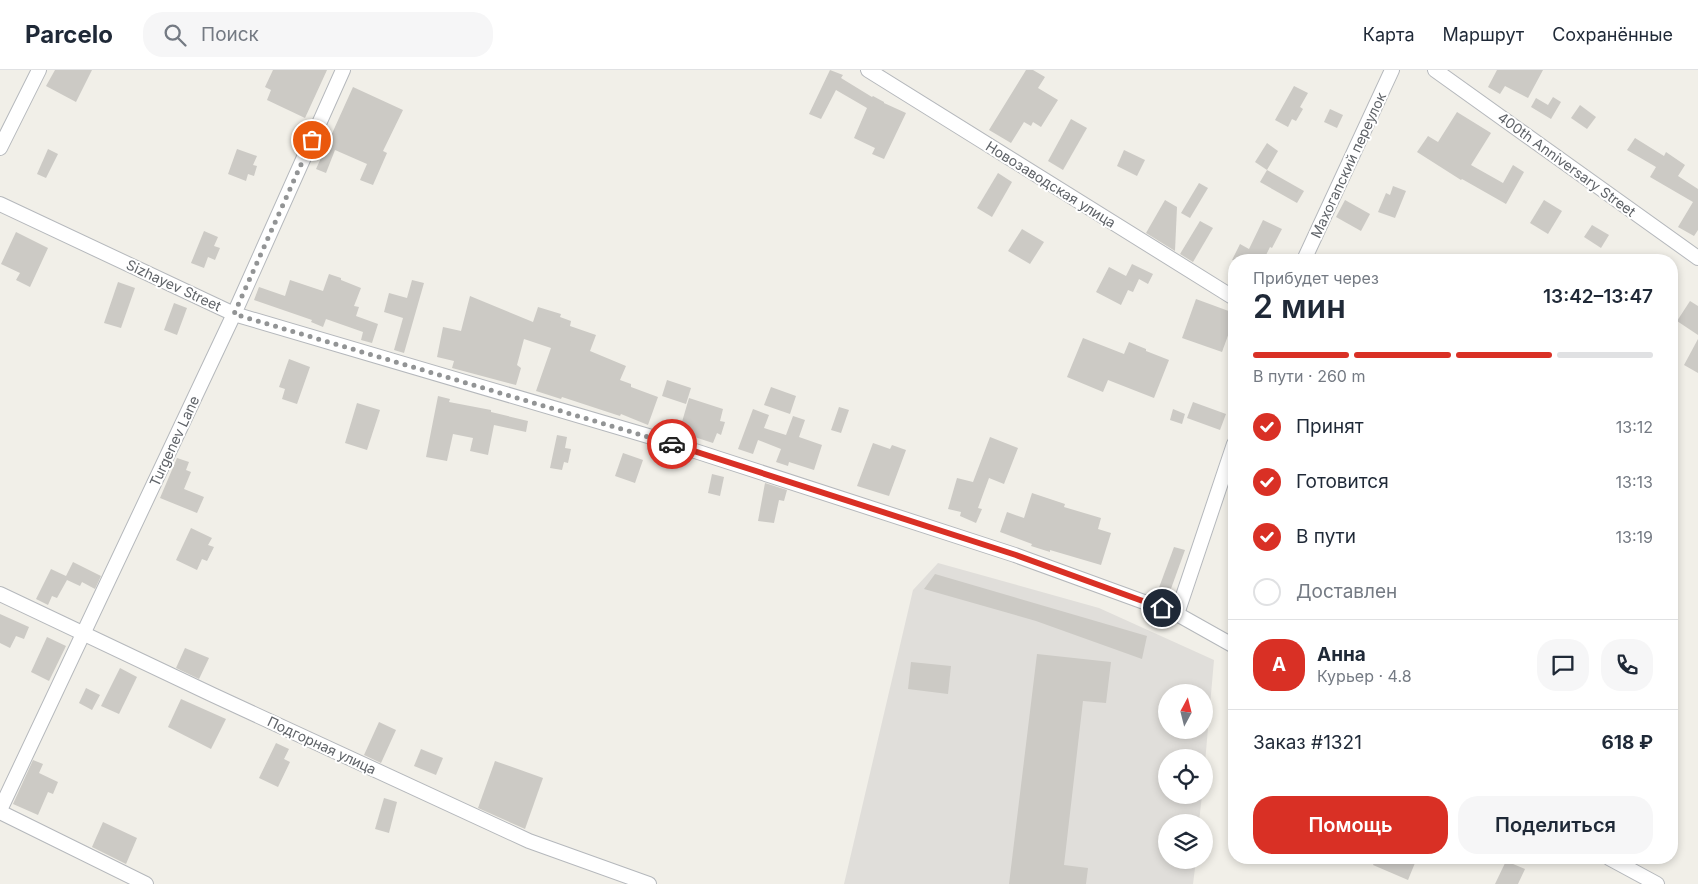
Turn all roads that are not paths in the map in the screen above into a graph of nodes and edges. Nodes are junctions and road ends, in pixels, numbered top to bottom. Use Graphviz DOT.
graph roads {
  1 [pos="39,70"];
  2 [pos="343,70"];
  3 [pos="868,70"];
  4 [pos="1392,70"];
  5 [pos="1435,70"];
  6 [pos="0,148"];
  7 [pos="0,204"];
  8 [pos="1307,254"];
  9 [pos="1698,258"];
  10 [pos="1228,294"];
  11 [pos="234,314"];
  12 [pos="1228,462"];
  13 [pos="0,594"];
  14 [pos="1177,614"];
  15 [pos="83,634"];
  16 [pos="1228,643"];
  17 [pos="0,811"];
  18 [pos="1620,864"];
  19 [pos="146,884"];
  20 [pos="649,884"];
  21 [pos="1657,884"];
  1 -- 6 [label="street"];
  2 -- 11 [label="street, Turgenev Lane"];
  3 -- 10 [label="street, Новозаводская улица"];
  4 -- 8 [label="street, Махогапский переулок"];
  5 -- 9 [label="street, 400th Anniversary Street"];
  7 -- 11 [label="street, Sizhayev Street"];
  11 -- 14 [label="street, Sizhayev Street"];
  11 -- 15 [label="street, Turgenev Lane"];
  12 -- 14 [label="street"];
  13 -- 15 [label="street, Подгорная улица"];
  14 -- 16 [label="street, Sizhayev Street"];
  15 -- 17 [label="street, Turgenev Lane"];
  15 -- 20 [label="street, Подгорная улица"];
  17 -- 19 [label="street"];
  18 -- 21 [label="street"];
}
